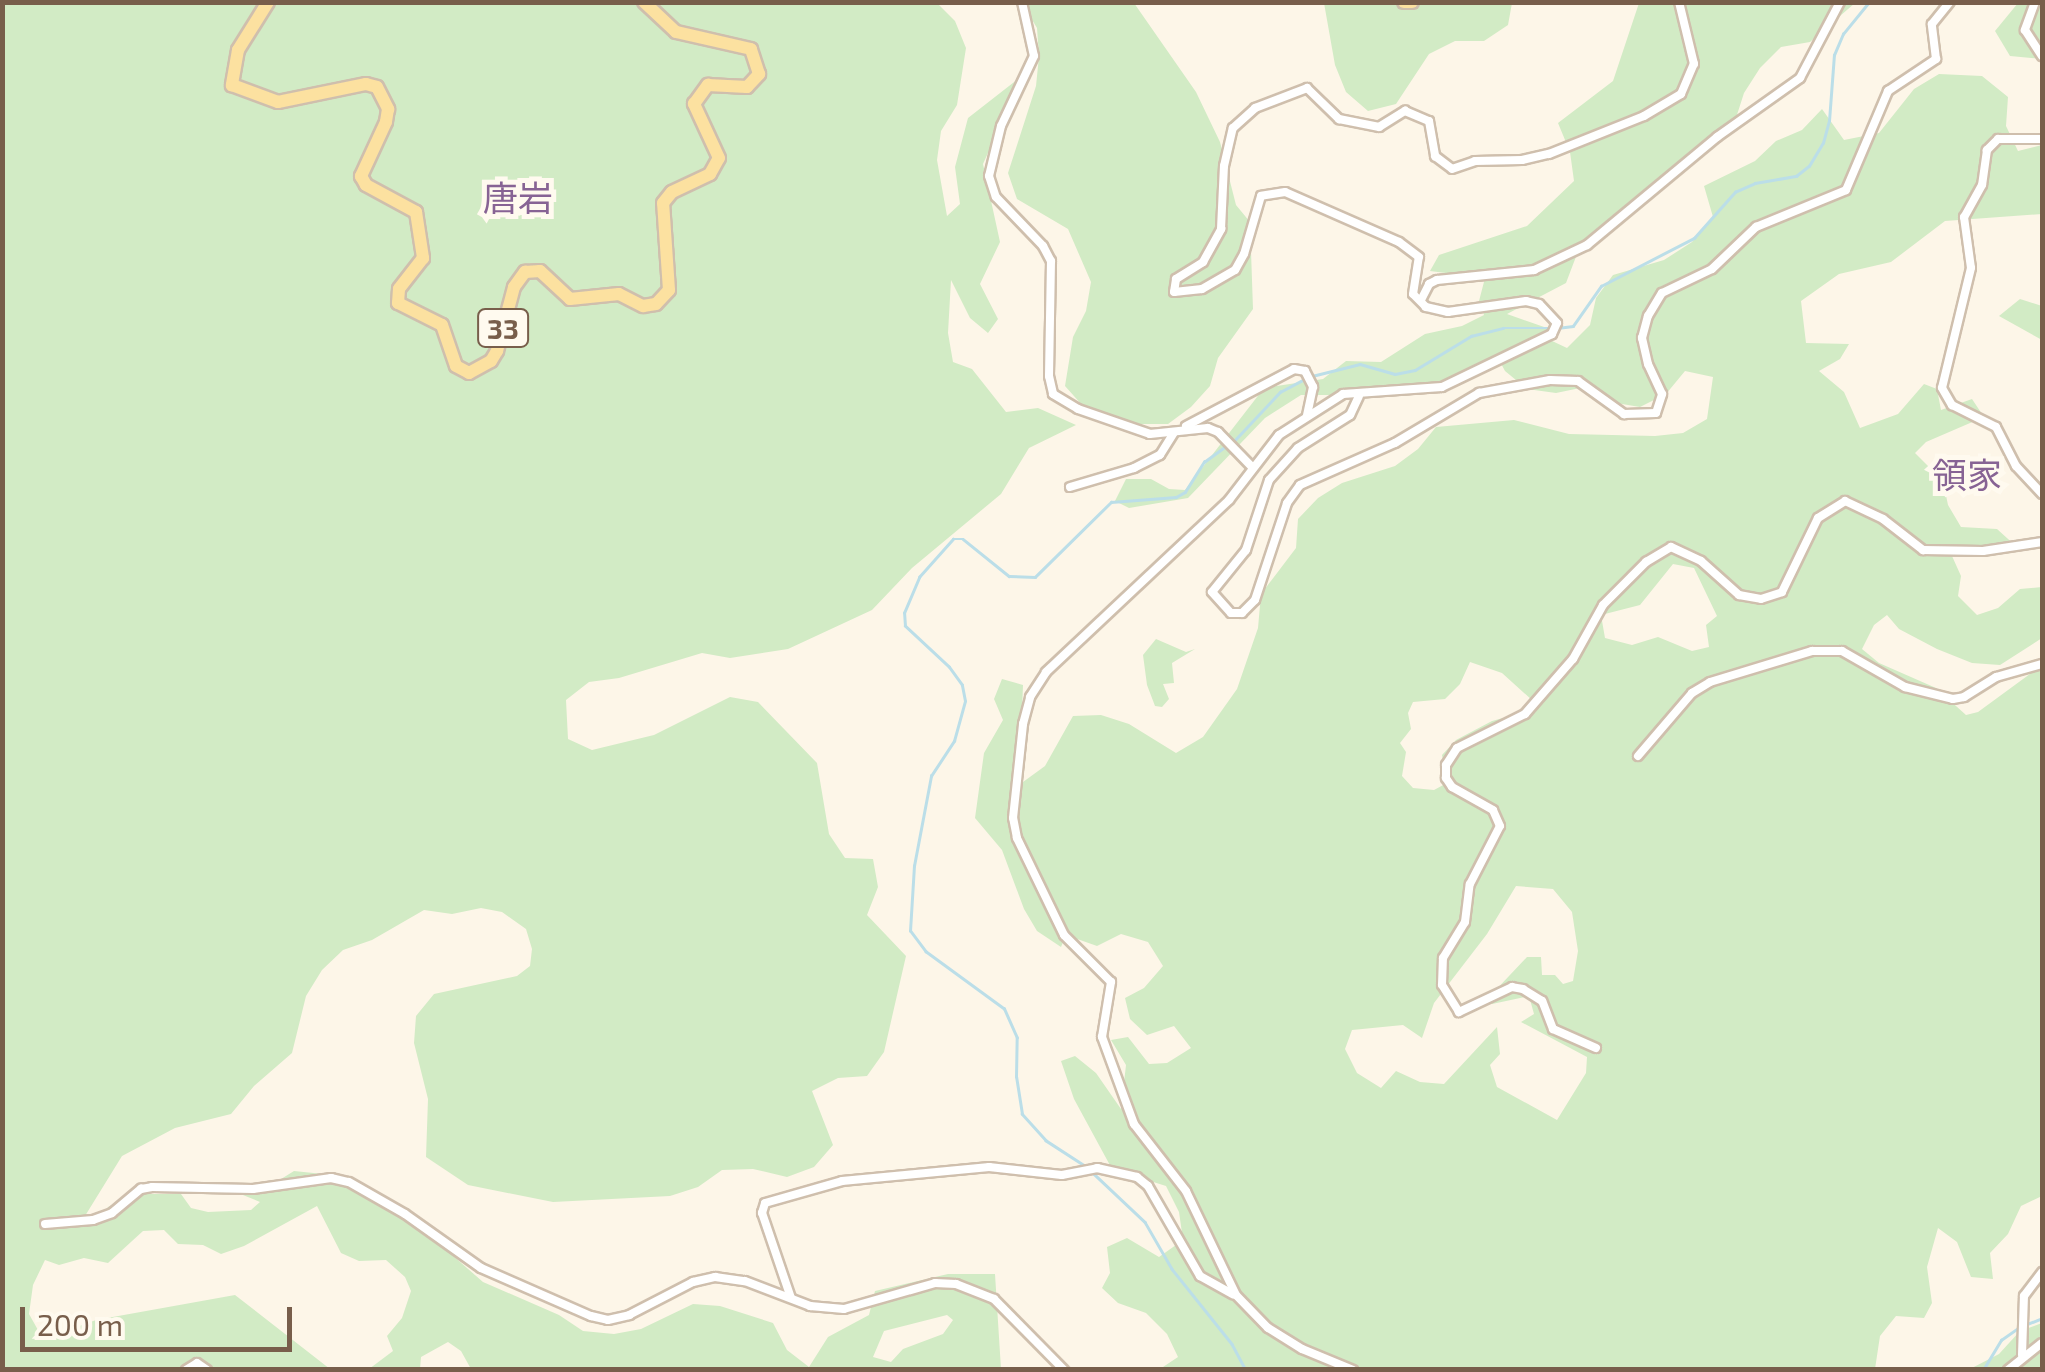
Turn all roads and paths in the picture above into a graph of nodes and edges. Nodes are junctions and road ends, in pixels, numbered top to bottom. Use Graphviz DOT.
graph roads {
  1 [pos="268,2"];
  2 [pos="644,2"];
  3 [pos="1022,2"];
  4 [pos="1404,2"];
  5 [pos="1412,2"];
  6 [pos="1679,2"];
  7 [pos="1840,2"];
  8 [pos="1950,2"];
  9 [pos="2035,2"];
  10 [pos="2042,56"];
  11 [pos="2042,139"];
  12 [pos="1421,300"];
  13 [pos="1359,396"];
  14 [pos="1307,415"];
  15 [pos="1175,432"];
  16 [pos="1249,465"];
  17 [pos="1070,487"];
  18 [pos="2042,494"];
  19 [pos="2042,542"];
  20 [pos="2042,664"];
  21 [pos="1638,756"];
  22 [pos="1596,1048"];
  23 [pos="45,1224"];
  24 [pos="2042,1272"];
  25 [pos="1236,1296"];
  26 [pos="795,1300"];
  27 [pos="2042,1343"];
  28 [pos="2022,1355"];
  29 [pos="186,1370"];
  30 [pos="207,1370"];
  31 [pos="1064,1370"];
  32 [pos="1353,1370"];
  33 [pos="2008,1370"];
  1 -- 2 [label="main road, 33"];
  3 -- 15 [label="street"];
  4 -- 5 [label="main road"];
  6 -- 12 [label="street"];
  7 -- 12 [label="street"];
  8 -- 13 [label="street"];
  9 -- 10 [label="street"];
  11 -- 18 [label="street"];
  12 -- 13 [label="street"];
  13 -- 14 [label="street"];
  14 -- 15 [label="street"];
  14 -- 16 [label="street"];
  15 -- 16 [label="street"];
  15 -- 17 [label="street"];
  16 -- 25 [label="street"];
  19 -- 22 [label="street"];
  20 -- 21 [label="street"];
  23 -- 26 [label="street"];
  24 -- 28 [label="street"];
  25 -- 26 [label="street"];
  25 -- 32 [label="street"];
  26 -- 31 [label="street"];
  27 -- 28 [label="street"];
  28 -- 33 [label="street"];
  29 -- 30 [label="street"];
}
